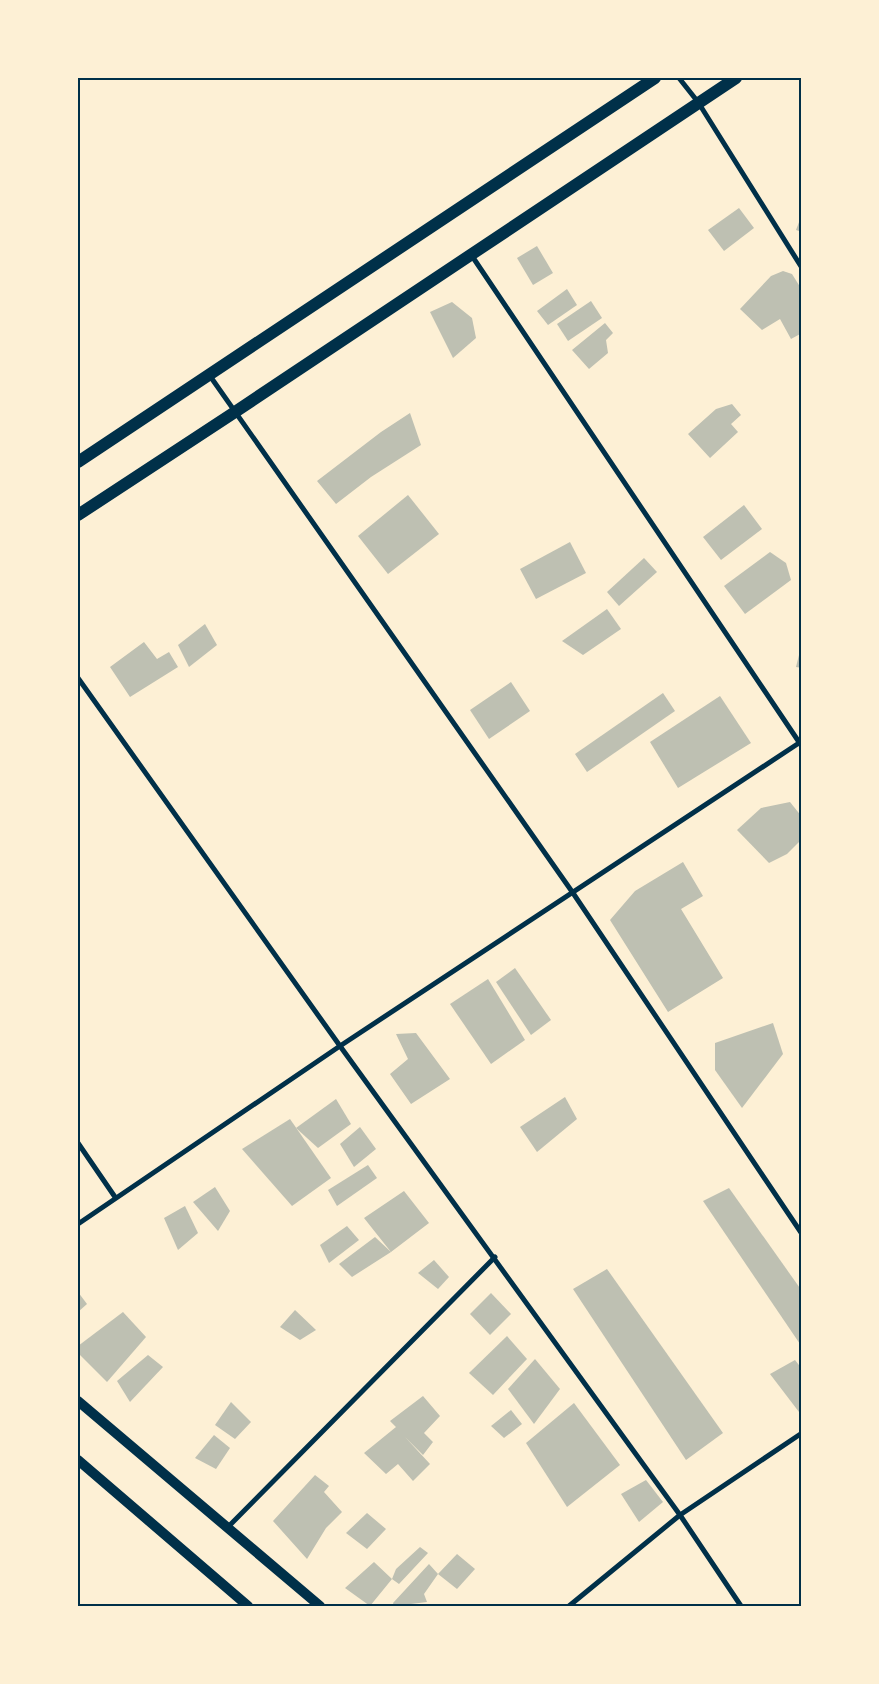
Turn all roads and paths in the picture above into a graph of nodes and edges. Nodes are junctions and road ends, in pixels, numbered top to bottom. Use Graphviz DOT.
graph roads {
  1 [pos="655,78"];
  2 [pos="679,78"];
  3 [pos="736,78"];
  4 [pos="698,102"];
  5 [pos="471,253"];
  6 [pos="802,268"];
  7 [pos="209,374"];
  8 [pos="235,412"];
  9 [pos="78,462"];
  10 [pos="78,515"];
  11 [pos="78,678"];
  12 [pos="801,743"];
  13 [pos="573,893"];
  14 [pos="340,1046"];
  15 [pos="78,1143"];
  16 [pos="115,1197"];
  17 [pos="78,1224"];
  18 [pos="802,1234"];
  19 [pos="494,1257"];
  20 [pos="78,1401"];
  21 [pos="802,1434"];
  22 [pos="78,1460"];
  23 [pos="680,1515"];
  24 [pos="228,1526"];
  25 [pos="248,1606"];
  26 [pos="320,1606"];
  27 [pos="569,1606"];
  28 [pos="742,1606"];
  1 -- 7 [label="main road"];
  2 -- 4 [label="street"];
  3 -- 4 [label="main road"];
  4 -- 5 [label="main road"];
  4 -- 6 [label="street"];
  5 -- 8 [label="main road"];
  5 -- 12 [label="street"];
  7 -- 8 [label="street"];
  7 -- 9 [label="main road"];
  8 -- 10 [label="main road"];
  8 -- 13 [label="street"];
  11 -- 14 [label="street"];
  12 -- 13 [label="street"];
  13 -- 14 [label="street"];
  13 -- 18 [label="street"];
  14 -- 16 [label="street"];
  14 -- 19 [label="street"];
  15 -- 16 [label="street"];
  16 -- 17 [label="street"];
  19 -- 23 [label="street"];
  19 -- 24 [label="street"];
  20 -- 24 [label="main road"];
  21 -- 23 [label="street"];
  22 -- 25 [label="main road"];
  23 -- 27 [label="street"];
  23 -- 28 [label="street"];
  24 -- 26 [label="main road"];
}
